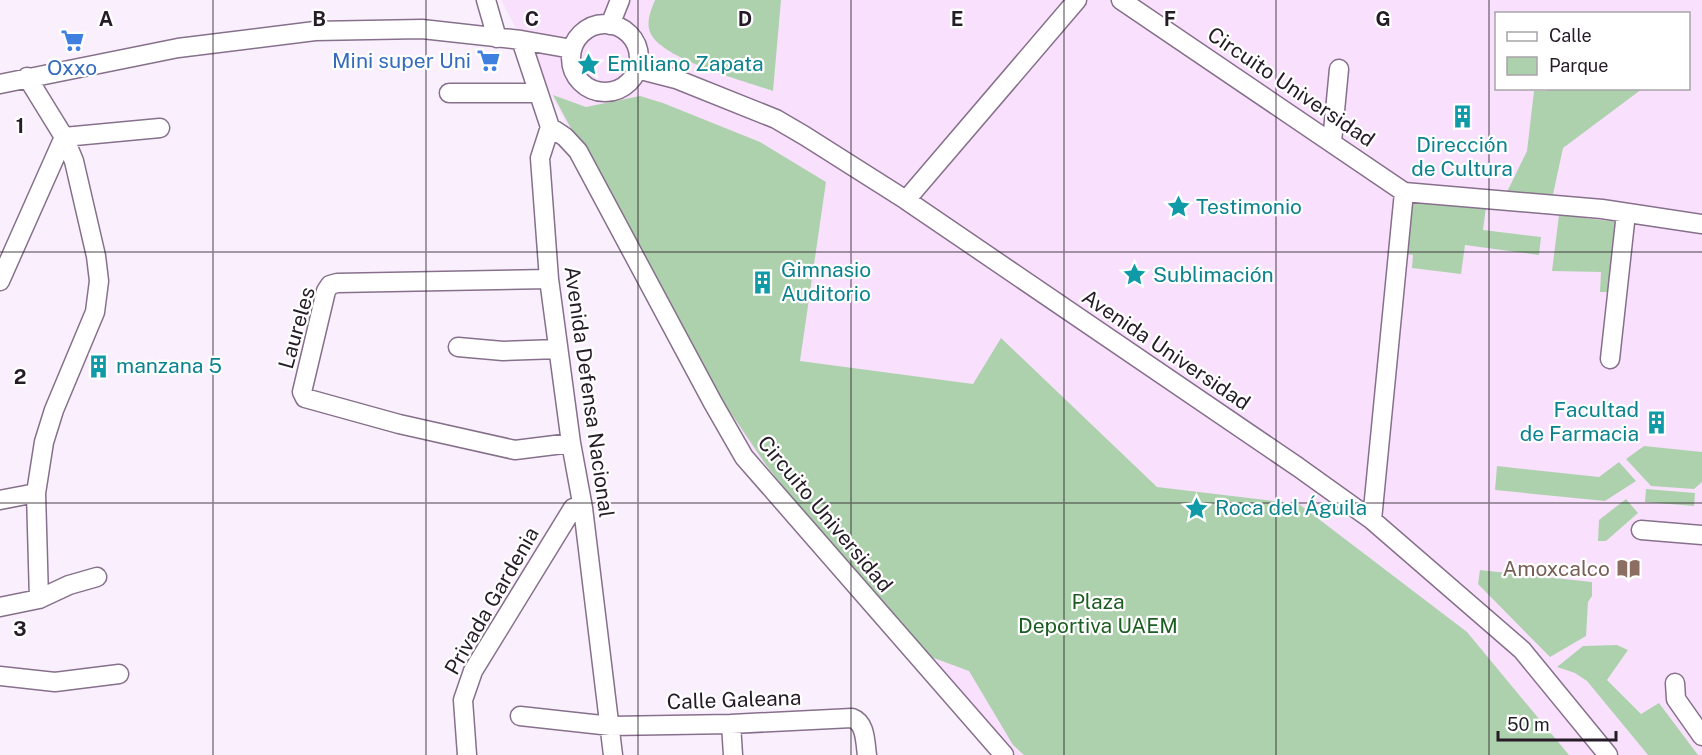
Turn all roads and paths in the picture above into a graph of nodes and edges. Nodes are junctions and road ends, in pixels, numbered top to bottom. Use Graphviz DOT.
graph roads {
  1 [pos="486,0"];
  2 [pos="620,0"];
  3 [pos="1077,0"];
  4 [pos="1121,0"];
  5 [pos="610,25"];
  6 [pos="497,38"];
  7 [pos="521,40"];
  8 [pos="572,49"];
  9 [pos="637,69"];
  10 [pos="1339,69"];
  11 [pos="27,77"];
  12 [pos="0,84"];
  13 [pos="449,93"];
  14 [pos="537,93"];
  15 [pos="550,127"];
  16 [pos="160,128"];
  17 [pos="64,137"];
  18 [pos="1332,142"];
  19 [pos="1404,192"];
  20 [pos="906,200"];
  21 [pos="1626,213"];
  22 [pos="1702,224"];
  23 [pos="549,279"];
  24 [pos="0,281"];
  25 [pos="458,347"];
  26 [pos="558,349"];
  27 [pos="1610,359"];
  28 [pos="571,443"];
  29 [pos="36,493"];
  30 [pos="0,500"];
  31 [pos="573,508"];
  32 [pos="1372,520"];
  33 [pos="1641,530"];
  34 [pos="1702,535"];
  35 [pos="97,577"];
  36 [pos="39,599"];
  37 [pos="0,607"];
  38 [pos="119,674"];
  39 [pos="0,676"];
  40 [pos="1675,683"];
  41 [pos="520,716"];
  42 [pos="731,724"];
  43 [pos="611,726"];
  44 [pos="1702,736"];
  45 [pos="467,755"];
  46 [pos="613,755"];
  47 [pos="734,755"];
  48 [pos="867,755"];
  49 [pos="1004,755"];
  50 [pos="1608,755"];
  1 -- 6 [label="street"];
  2 -- 5 [label="street"];
  3 -- 20 [label="street"];
  4 -- 18 [label="street, Circuito Universidad"];
  5 -- 8 [label="street"];
  5 -- 9 [label="street"];
  6 -- 7 [label="street"];
  6 -- 11 [label="street"];
  7 -- 8 [label="street"];
  7 -- 14 [label="street"];
  8 -- 9 [label="street"];
  9 -- 20 [label="street, Avenida Universidad"];
  10 -- 18 [label="street"];
  11 -- 12 [label="street"];
  11 -- 17 [label="street"];
  13 -- 14 [label="street"];
  14 -- 15 [label="street"];
  15 -- 23 [label="street, Avenida Defensa Nacional"];
  15 -- 49 [label="street, Circuito Universidad"];
  16 -- 17 [label="street"];
  17 -- 24 [label="street"];
  17 -- 29 [label="street"];
  18 -- 19 [label="street, Circuito Universidad"];
  19 -- 21 [label="street, Circuito Universidad"];
  19 -- 32 [label="street"];
  20 -- 32 [label="street, Avenida Universidad"];
  21 -- 22 [label="street, Circuito Universidad"];
  21 -- 27 [label="street"];
  23 -- 26 [label="street, Avenida Defensa Nacional"];
  23 -- 28 [label="street, Laureles"];
  25 -- 26 [label="street"];
  26 -- 28 [label="street, Avenida Defensa Nacional"];
  28 -- 43 [label="street, Avenida Defensa Nacional"];
  29 -- 30 [label="street"];
  29 -- 36 [label="street"];
  31 -- 45 [label="street, Privada Gardenia"];
  32 -- 50 [label="street, Avenida Universidad"];
  33 -- 34 [label="street"];
  35 -- 36 [label="street"];
  36 -- 37 [label="street"];
  38 -- 39 [label="street"];
  40 -- 44 [label="street"];
  41 -- 43 [label="street, Calle Galeana"];
  42 -- 43 [label="street, Calle Galeana"];
  42 -- 47 [label="street"];
  42 -- 48 [label="street, Calle Galeana"];
  43 -- 46 [label="street, Avenida Defensa Nacional"];
}
